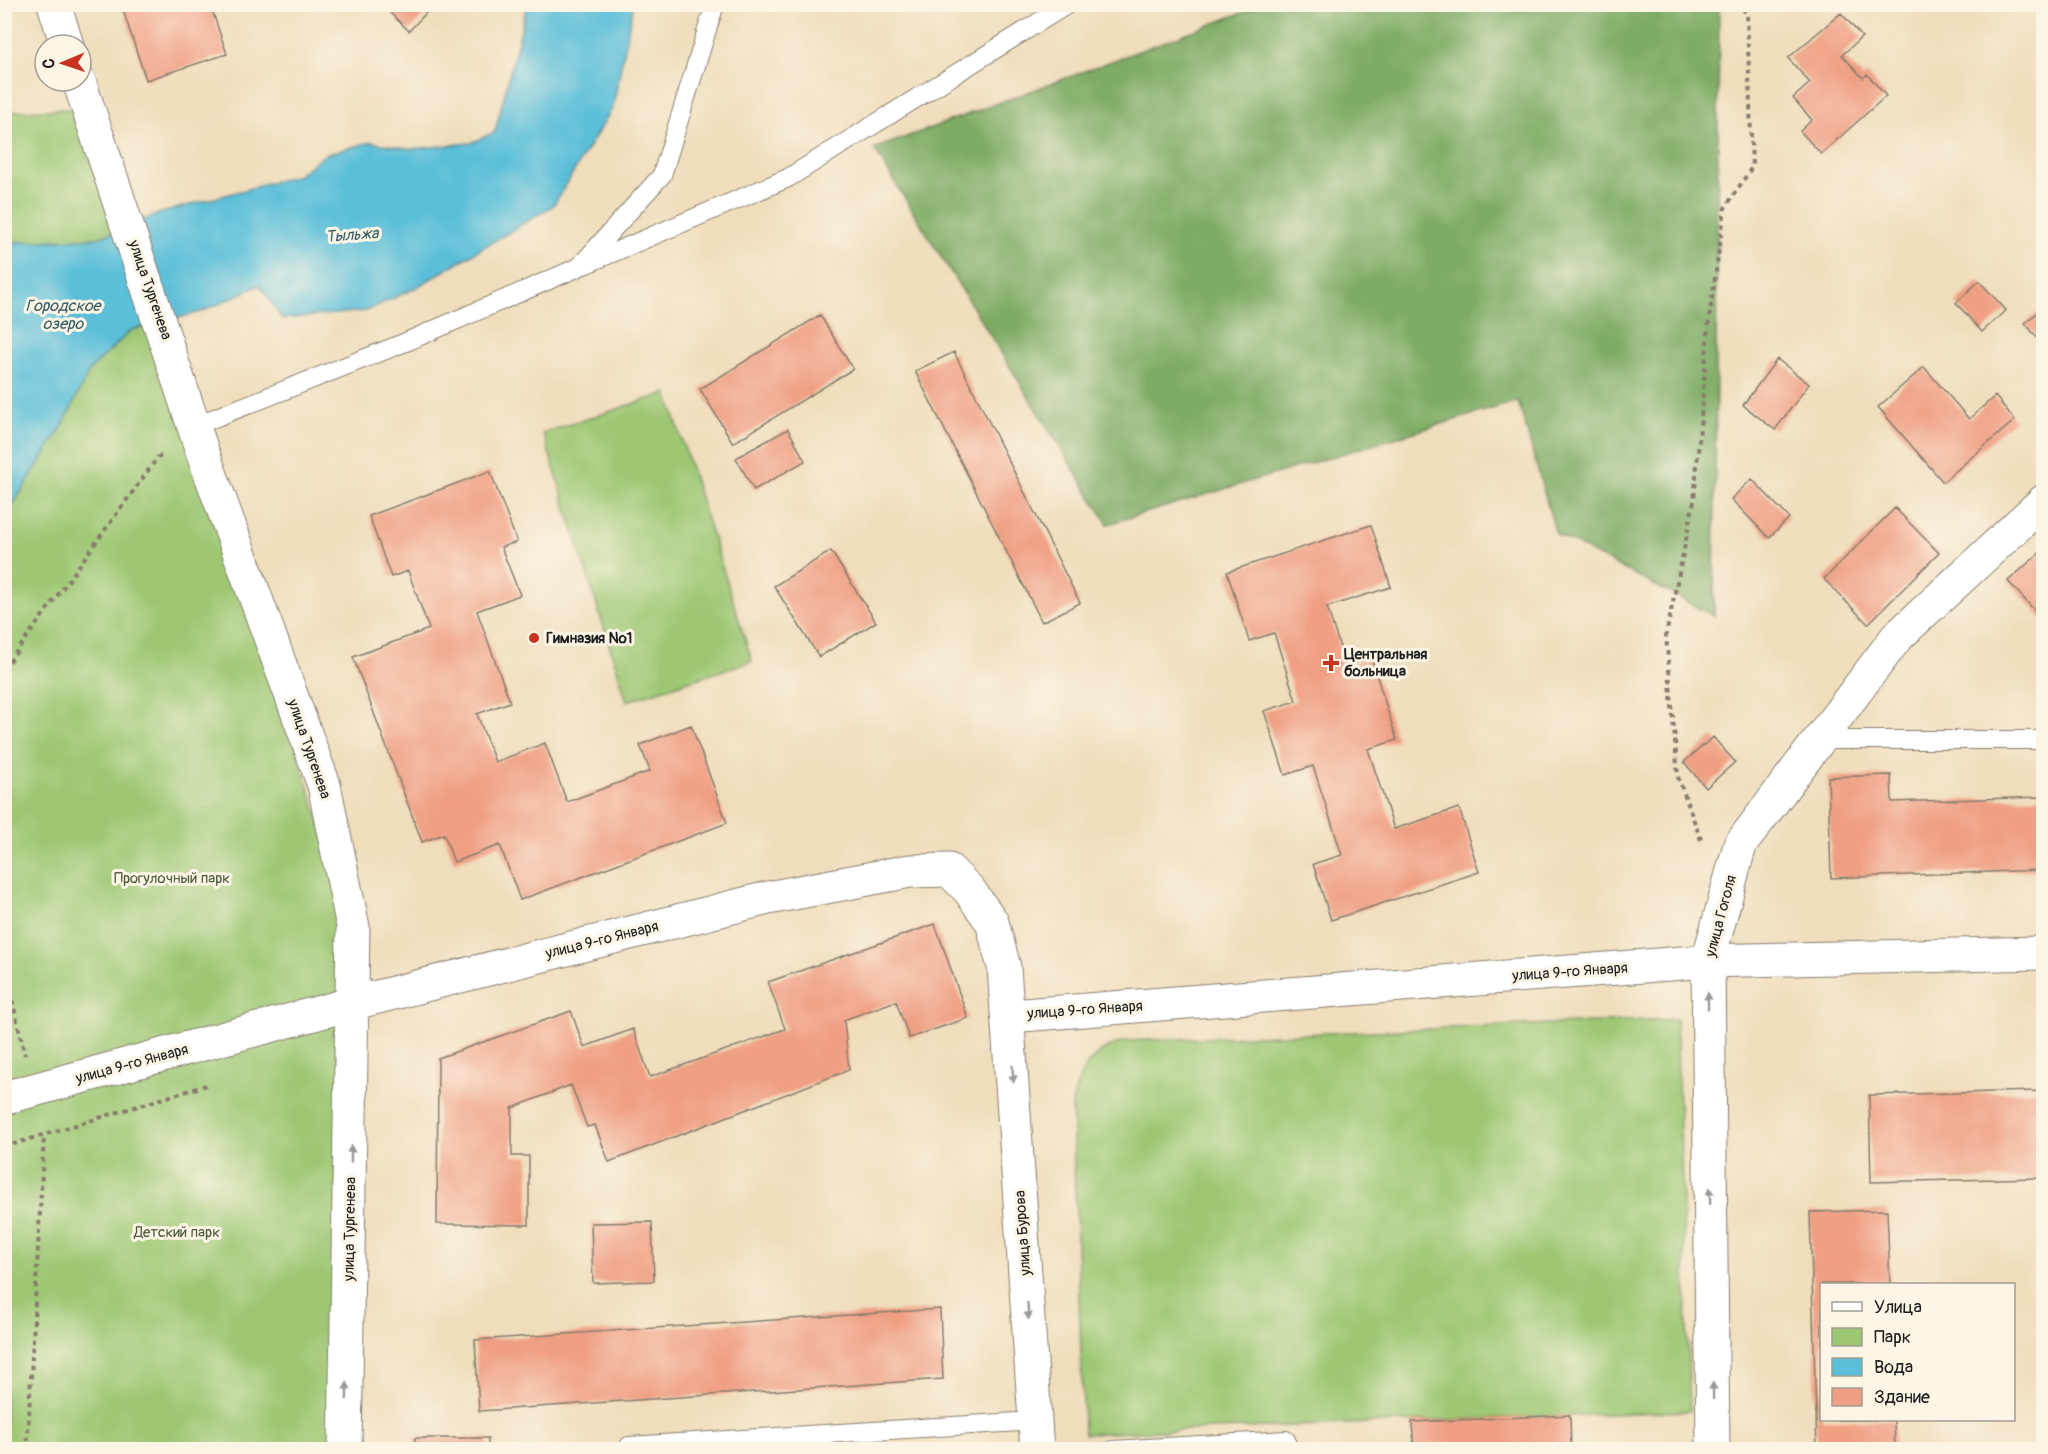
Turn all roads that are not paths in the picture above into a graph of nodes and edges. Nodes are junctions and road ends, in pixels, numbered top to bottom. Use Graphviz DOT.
graph roads {
  1 [pos="54,4"];
  2 [pos="715,4"];
  3 [pos="1068,4"];
  4 [pos="63,33"];
  5 [pos="83,93"];
  6 [pos="579,267"];
  7 [pos="198,437"];
  8 [pos="2043,501"];
  9 [pos="1819,740"];
  10 [pos="2043,740"];
  11 [pos="2043,953"];
  12 [pos="1708,961"];
  13 [pos="354,1003"];
  14 [pos="1009,1016"];
  15 [pos="19,1094"];
  16 [pos="1036,1435"];
  17 [pos="1286,1440"];
  18 [pos="629,1446"];
  19 [pos="345,1449"];
  20 [pos="1113,1449"];
  21 [pos="1713,1449"];
  1 -- 4 [label="street"];
  2 -- 6 [label="lane"];
  3 -- 6 [label="lane"];
  5 -- 7 [label="street, улица Тургенева"];
  6 -- 7 [label="lane"];
  7 -- 13 [label="street, улица Тургенева"];
  8 -- 9 [label="street, улица Гоголя"];
  9 -- 10 [label="lane"];
  9 -- 12 [label="street, улица Гоголя"];
  11 -- 12 [label="street, улица 9-го Января"];
  12 -- 14 [label="street, улица 9-го Января"];
  21 -- 12 [label="street, улица Гоголя, one-way"];
  13 -- 14 [label="street, улица 9-го Января"];
  13 -- 15 [label="street, улица 9-го Января"];
  19 -- 13 [label="street, улица Тургенева, one-way"];
  14 -- 16 [label="street, улица Бурова, one-way"];
  16 -- 18 [label="lane"];
  17 -- 20 [label="lane"];
}
